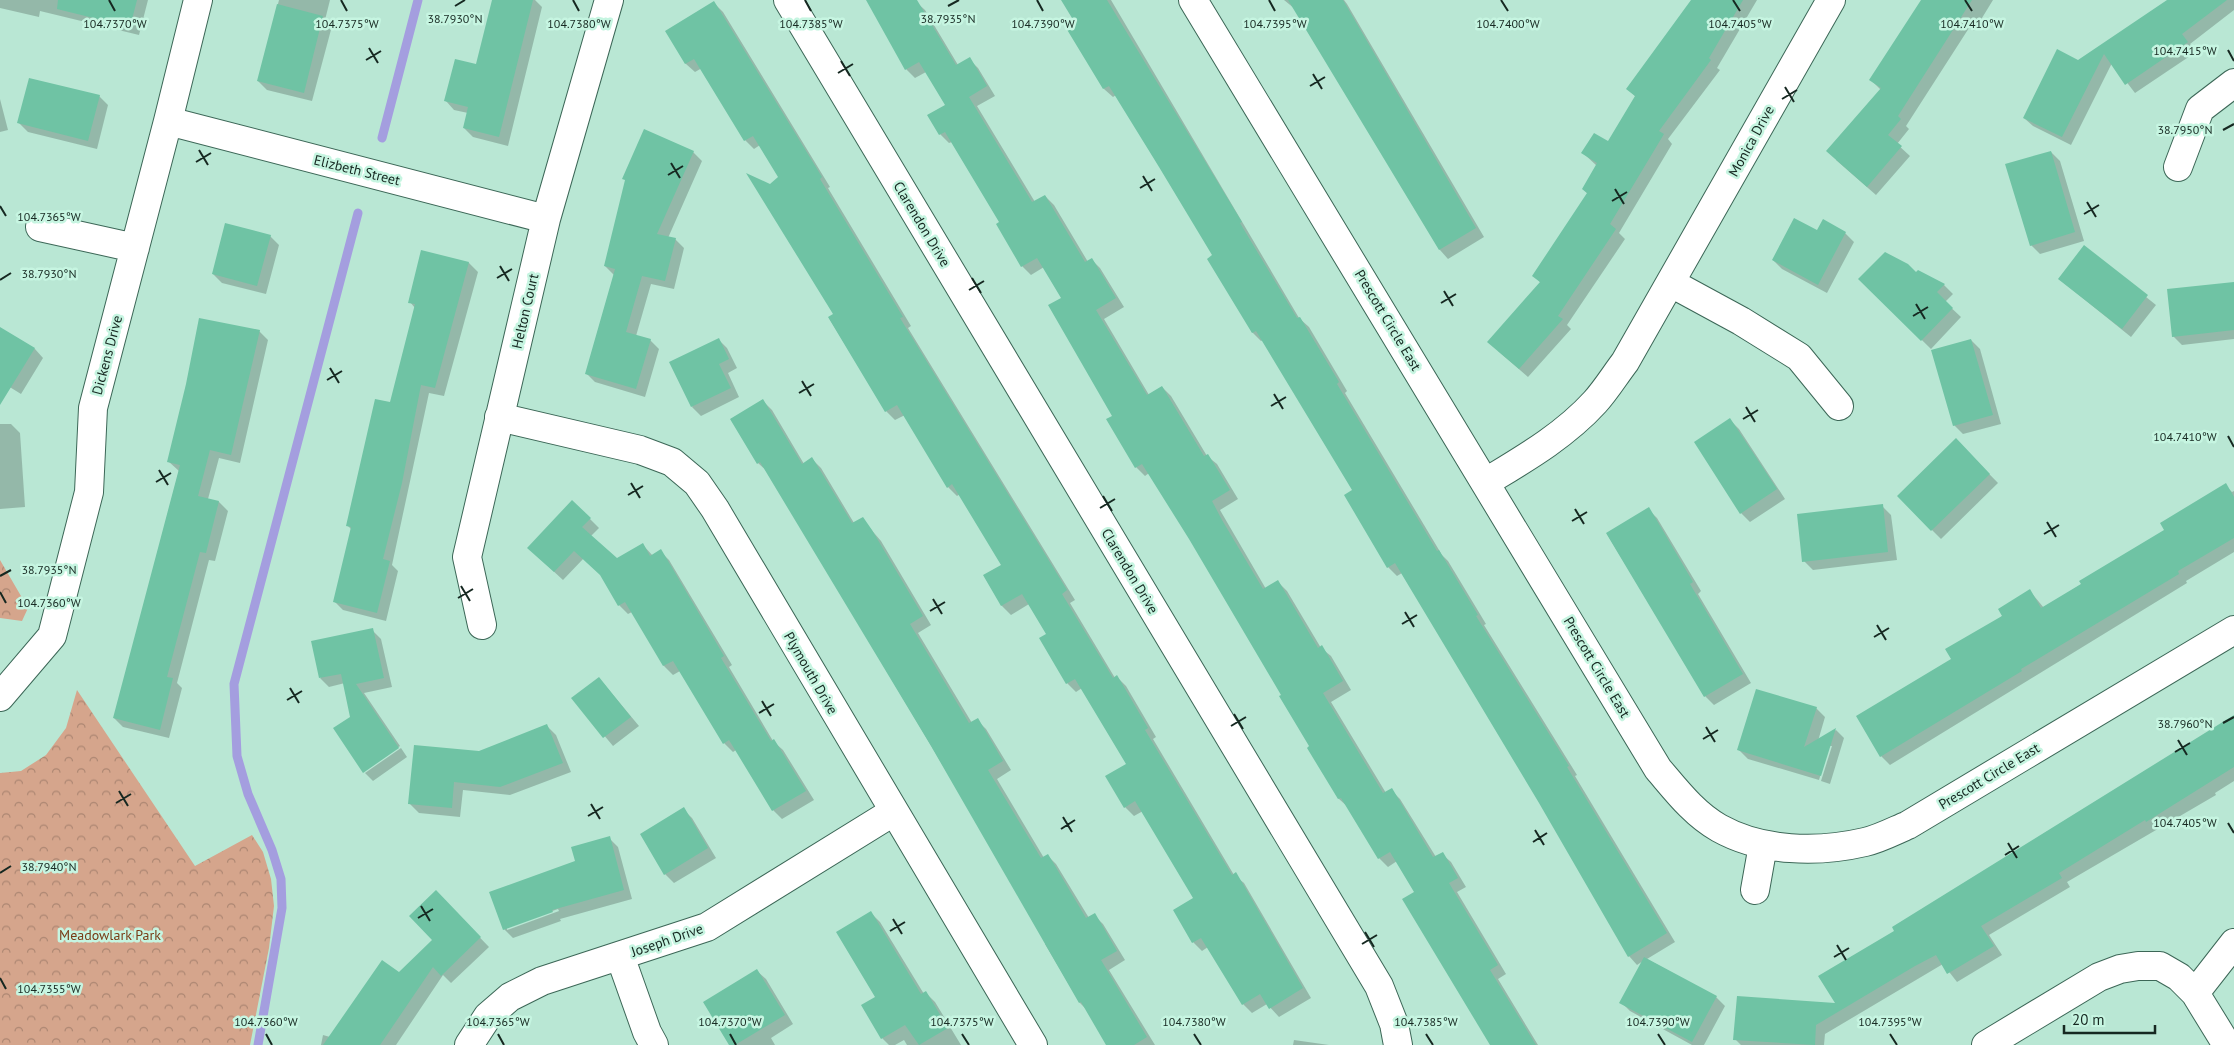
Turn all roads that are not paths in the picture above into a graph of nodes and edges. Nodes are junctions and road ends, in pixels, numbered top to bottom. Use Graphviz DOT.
graph roads {
  1 [pos="198,0"];
  2 [pos="609,0"];
  3 [pos="788,0"];
  4 [pos="1193,0"];
  5 [pos="1831,0"];
  6 [pos="2234,83"];
  7 [pos="168,122"];
  8 [pos="2178,168"];
  9 [pos="546,219"];
  10 [pos="40,227"];
  11 [pos="135,248"];
  12 [pos="1671,283"];
  13 [pos="1839,406"];
  14 [pos="500,417"];
  15 [pos="1486,482"];
  16 [pos="482,625"];
  17 [pos="2234,630"];
  18 [pos="0,697"];
  19 [pos="893,812"];
  20 [pos="1763,845"];
  21 [pos="1755,890"];
  22 [pos="2234,943"];
  23 [pos="620,956"];
  24 [pos="2194,993"];
  25 [pos="469,1045"];
  26 [pos="654,1045"];
  27 [pos="1032,1045"];
  28 [pos="1398,1045"];
  29 [pos="1986,1045"];
  30 [pos="2227,1045"];
  1 -- 7 [label="street, Dickens Drive"];
  2 -- 9 [label="street, Helton Court"];
  3 -- 28 [label="street, Clarendon Drive"];
  4 -- 15 [label="street, Prescott Circle East"];
  5 -- 12 [label="street, Monica Drive"];
  6 -- 8 [label="street"];
  7 -- 9 [label="street, Elizbeth Street"];
  7 -- 11 [label="street, Dickens Drive"];
  9 -- 14 [label="street, Helton Court"];
  10 -- 11 [label="street"];
  11 -- 18 [label="street, Dickens Drive"];
  12 -- 13 [label="street"];
  12 -- 15 [label="street, Monica Drive"];
  14 -- 16 [label="street, Helton Court"];
  14 -- 19 [label="street, Plymouth Drive"];
  15 -- 20 [label="street, Prescott Circle East"];
  17 -- 20 [label="street, Prescott Circle East"];
  19 -- 23 [label="street, Joseph Drive"];
  19 -- 27 [label="street, Plymouth Drive"];
  20 -- 21 [label="street"];
  22 -- 24 [label="street"];
  23 -- 25 [label="street, Joseph Drive"];
  23 -- 26 [label="street"];
  24 -- 29 [label="street"];
  24 -- 30 [label="street"];
}
